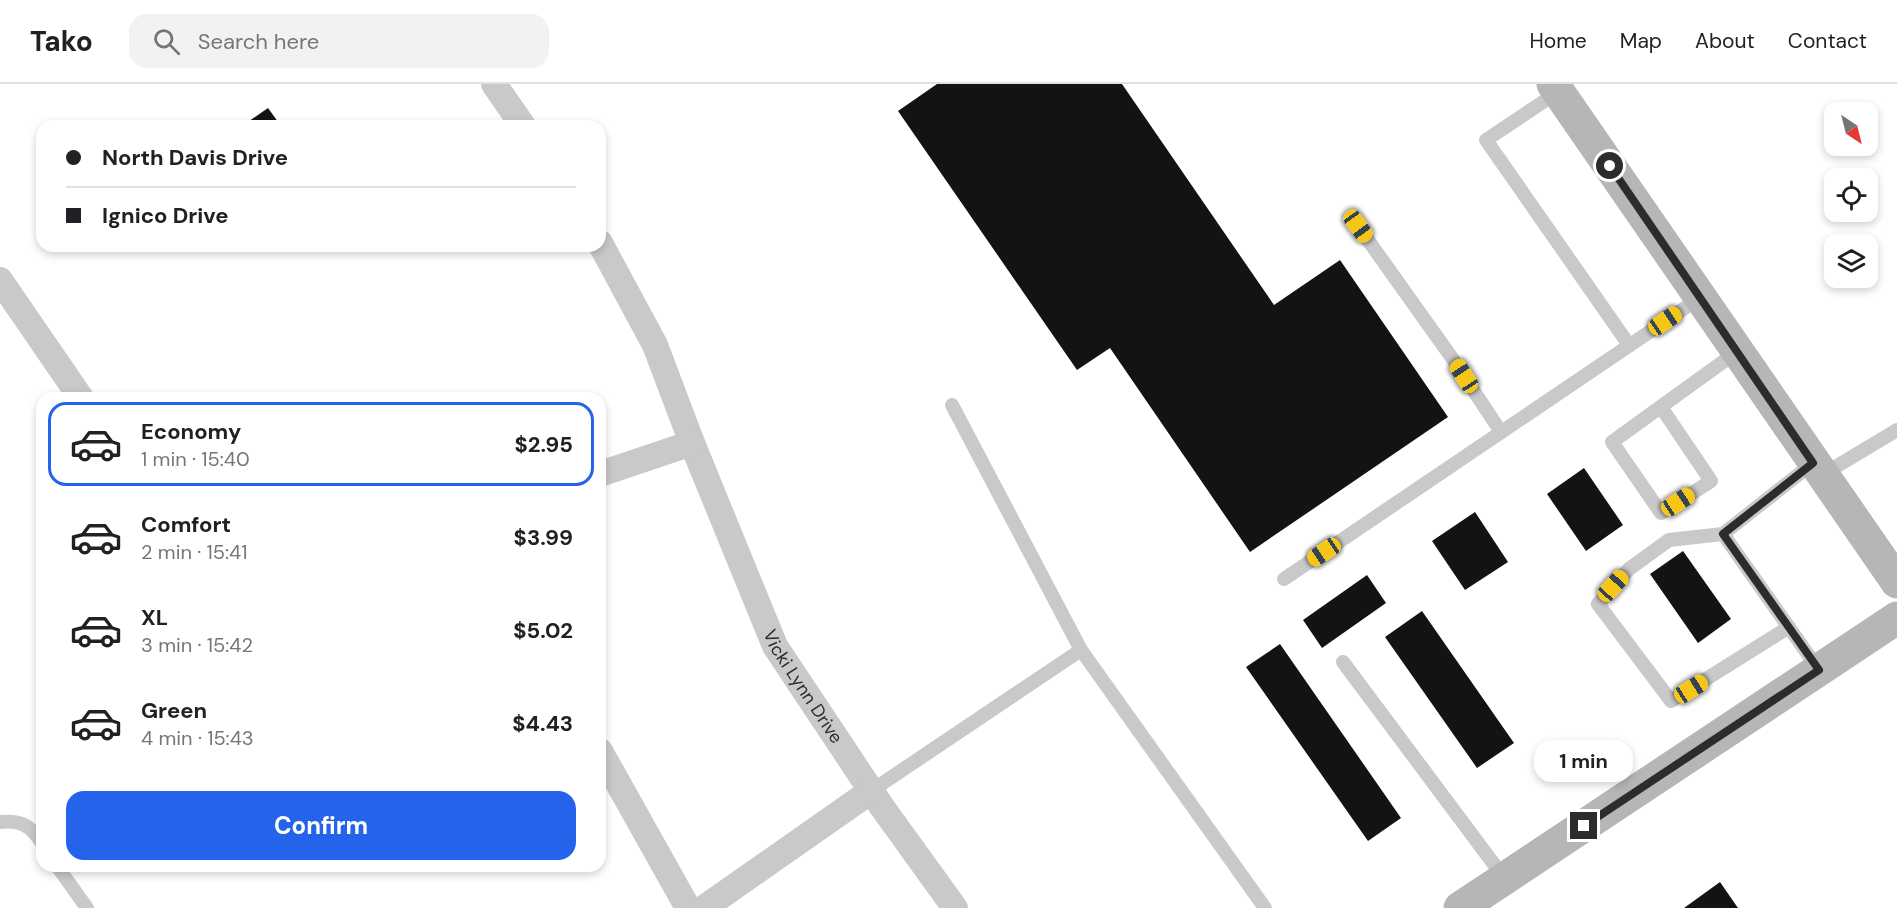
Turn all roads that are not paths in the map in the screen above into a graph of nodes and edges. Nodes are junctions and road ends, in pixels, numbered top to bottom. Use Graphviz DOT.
graph roads {
  1 [pos="494,84"];
  2 [pos="1556,88"];
  3 [pos="519,120"];
  4 [pos="1358,226"];
  5 [pos="605,252"];
  6 [pos="0,280"];
  7 [pos="1701,297"];
  8 [pos="1629,345"];
  9 [pos="1738,351"];
  10 [pos="77,392"];
  11 [pos="952,405"];
  12 [pos="1661,407"];
  13 [pos="1897,430"];
  14 [pos="1501,432"];
  15 [pos="692,443"];
  16 [pos="1817,469"];
  17 [pos="606,472"];
  18 [pos="1723,534"];
  19 [pos="1284,579"];
  20 [pos="1897,582"];
  21 [pos="1897,618"];
  22 [pos="1789,627"];
  23 [pos="1082,650"];
  24 [pos="1343,662"];
  25 [pos="1819,670"];
  26 [pos="606,762"];
  27 [pos="872,791"];
  28 [pos="0,822"];
  29 [pos="36,835"];
  30 [pos="61,872"];
  31 [pos="1504,879"];
  32 [pos="87,908"];
  33 [pos="688,908"];
  34 [pos="704,908"];
  35 [pos="955,908"];
  36 [pos="1265,908"];
  37 [pos="1460,908"];
  1 -- 3 [label="street"];
  2 -- 7 [label="main road"];
  2 -- 8 [label="lane"];
  4 -- 14 [label="lane"];
  5 -- 15 [label="street, Vicki Lynn Drive"];
  6 -- 10 [label="street"];
  7 -- 8 [label="lane"];
  7 -- 9 [label="main road"];
  8 -- 14 [label="lane"];
  9 -- 12 [label="lane"];
  9 -- 16 [label="main road"];
  11 -- 23 [label="lane"];
  12 -- 12 [label="lane"];
  13 -- 16 [label="lane"];
  14 -- 19 [label="lane"];
  15 -- 17 [label="street"];
  15 -- 27 [label="street, Vicki Lynn Drive"];
  16 -- 18 [label="lane"];
  16 -- 20 [label="main road"];
  18 -- 22 [label="lane"];
  18 -- 22 [label="lane"];
  21 -- 25 [label="main road"];
  22 -- 25 [label="lane"];
  23 -- 27 [label="lane"];
  23 -- 36 [label="lane"];
  24 -- 31 [label="lane"];
  25 -- 31 [label="main road"];
  26 -- 33 [label="street"];
  27 -- 34 [label="street"];
  27 -- 35 [label="street, Vicki Lynn Drive"];
  28 -- 29 [label="lane"];
  30 -- 32 [label="lane"];
  31 -- 37 [label="main road"];
}
